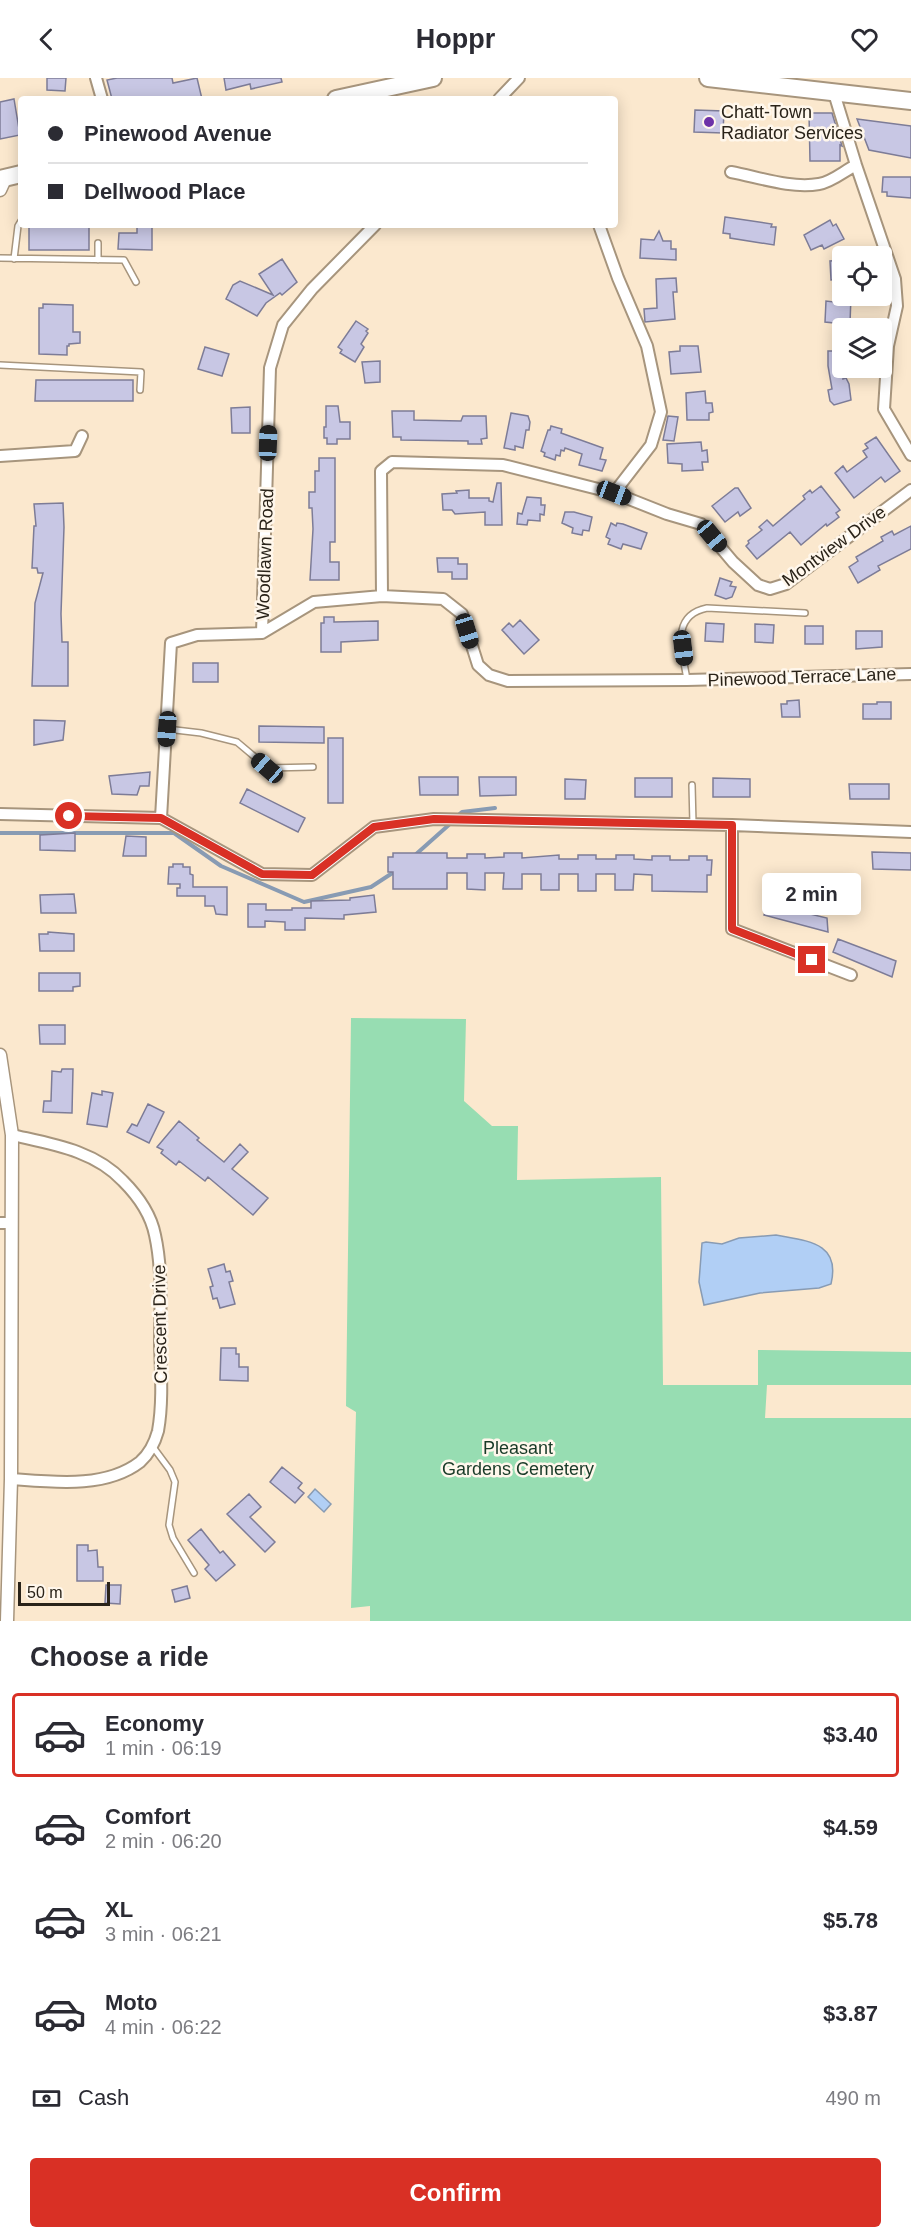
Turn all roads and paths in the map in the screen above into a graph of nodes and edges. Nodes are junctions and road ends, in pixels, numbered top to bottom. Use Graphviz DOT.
graph roads {
  1 [pos="96,78"];
  2 [pos="433,78"];
  3 [pos="519,78"];
  4 [pos="708,78"];
  5 [pos="413,80"];
  6 [pos="760,81"];
  7 [pos="834,93"];
  8 [pos="101,96"];
  9 [pos="348,96"];
  10 [pos="502,96"];
  11 [pos="911,100"];
  12 [pos="856,165"];
  13 [pos="731,172"];
  14 [pos="18,226"];
  15 [pos="372,228"];
  16 [pos="600,228"];
  17 [pos="98,243"];
  18 [pos="0,258"];
  19 [pos="14,259"];
  20 [pos="98,260"];
  21 [pos="136,282"];
  22 [pos="0,365"];
  23 [pos="140,390"];
  24 [pos="82,436"];
  25 [pos="911,455"];
  26 [pos="0,456"];
  27 [pos="911,490"];
  28 [pos="614,493"];
  29 [pos="382,596"];
  30 [pos="805,613"];
  31 [pos="262,633"];
  32 [pos="911,674"];
  33 [pos="687,680"];
  34 [pos="167,729"];
  35 [pos="313,767"];
  36 [pos="692,784"];
  37 [pos="0,814"];
  38 [pos="161,818"];
  39 [pos="693,824"];
  40 [pos="732,825"];
  41 [pos="911,832"];
  42 [pos="851,975"];
  43 [pos="0,1055"];
  44 [pos="12,1135"];
  45 [pos="5,1223"];
  46 [pos="152,1446"];
  47 [pos="11,1479"];
  48 [pos="194,1573"];
  49 [pos="7,1621"];
  1 -- 8 [label="street"];
  2 -- 5 [label="main road"];
  3 -- 10 [label="street"];
  4 -- 6 [label="main road"];
  5 -- 9 [label="main road"];
  6 -- 7 [label="main road"];
  7 -- 11 [label="main road"];
  7 -- 12 [label="street"];
  12 -- 13 [label="street"];
  12 -- 25 [label="street"];
  14 -- 19 [label="lane"];
  15 -- 31 [label="street, Woodlawn Road"];
  16 -- 28 [label="street"];
  17 -- 20 [label="lane"];
  18 -- 19 [label="lane"];
  19 -- 20 [label="lane"];
  20 -- 21 [label="lane"];
  22 -- 23 [label="lane"];
  24 -- 26 [label="street"];
  27 -- 28 [label="street, Montview Drive"];
  28 -- 29 [label="street, Montview Drive"];
  29 -- 31 [label="street"];
  29 -- 33 [label="street, Pinewood Terrace Lane"];
  30 -- 33 [label="lane"];
  31 -- 34 [label="street"];
  32 -- 33 [label="street, Pinewood Terrace Lane"];
  34 -- 35 [label="lane"];
  34 -- 38 [label="street"];
  36 -- 39 [label="lane"];
  37 -- 38 [label="street"];
  38 -- 39 [label="street"];
  39 -- 40 [label="street"];
  40 -- 41 [label="street"];
  40 -- 42 [label="street"];
  43 -- 44 [label="street"];
  44 -- 45 [label="street"];
  44 -- 46 [label="street, Crescent Drive"];
  45 -- 47 [label="street"];
  46 -- 47 [label="street"];
  46 -- 48 [label="lane"];
  47 -- 49 [label="street"];
}
